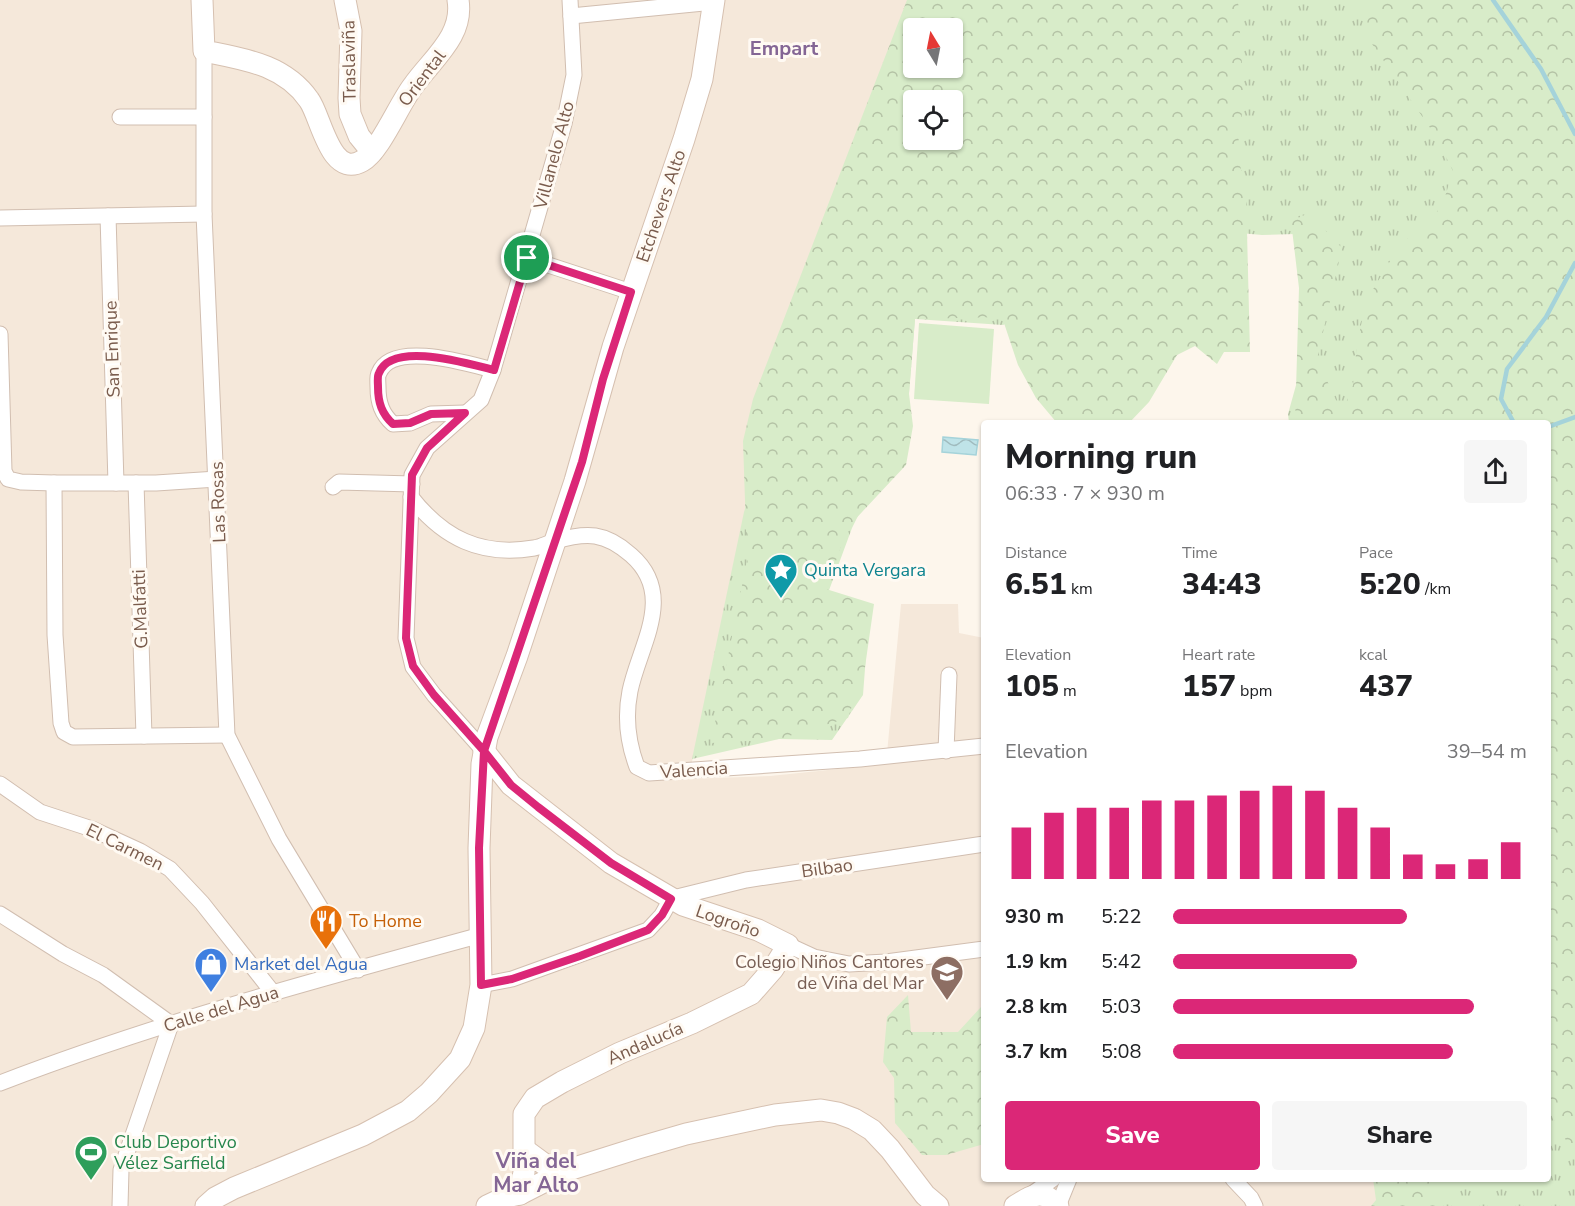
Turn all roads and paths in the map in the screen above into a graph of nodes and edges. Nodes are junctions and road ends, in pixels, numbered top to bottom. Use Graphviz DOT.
graph roads {
  1 [pos="202,0"];
  2 [pos="345,0"];
  3 [pos="458,0"];
  4 [pos="714,1"];
  5 [pos="571,8"];
  6 [pos="204,51"];
  7 [pos="120,117"];
  8 [pos="204,117"];
  9 [pos="372,152"];
  10 [pos="204,214"];
  11 [pos="108,216"];
  12 [pos="0,218"];
  13 [pos="527,258"];
  14 [pos="631,292"];
  15 [pos="0,334"];
  16 [pos="494,370"];
  17 [pos="465,413"];
  18 [pos="217,479"];
  19 [pos="54,483"];
  20 [pos="116,483"];
  21 [pos="136,483"];
  22 [pos="333,487"];
  23 [pos="411,491"];
  24 [pos="555,541"];
  25 [pos="949,675"];
  26 [pos="227,735"];
  27 [pos="144,736"];
  28 [pos="981,746"];
  29 [pos="484,751"];
  30 [pos="946,751"];
  31 [pos="0,784"];
  32 [pos="981,844"];
  33 [pos="671,899"];
  34 [pos="0,914"];
  35 [pos="481,935"];
  36 [pos="788,945"];
  37 [pos="981,949"];
  38 [pos="358,970"];
  39 [pos="481,985"];
  40 [pos="274,994"];
  41 [pos="171,1024"];
  42 [pos="0,1083"];
  43 [pos="525,1150"];
  44 [pos="565,1172"];
  45 [pos="1049,1182"];
  46 [pos="1068,1182"];
  47 [pos="1236,1182"];
  48 [pos="515,1200"];
  49 [pos="1022,1201"];
  50 [pos="120,1206"];
  51 [pos="206,1206"];
  52 [pos="487,1206"];
  53 [pos="938,1206"];
  54 [pos="1058,1206"];
  55 [pos="1255,1206"];
  1 -- 6 [label="street, Las Rosas"];
  2 -- 9 [label="street, Traslaviña"];
  3 -- 9 [label="street, Oriental"];
  4 -- 5 [label="street"];
  4 -- 14 [label="street, Etchevers Alto"];
  5 -- 13 [label="street, Villanelo Alto"];
  6 -- 8 [label="street, Las Rosas"];
  6 -- 9 [label="street"];
  7 -- 8 [label="street"];
  8 -- 10 [label="street, Las Rosas"];
  10 -- 11 [label="street"];
  10 -- 18 [label="street, Las Rosas"];
  11 -- 12 [label="street"];
  11 -- 20 [label="street, San Enrique"];
  13 -- 14 [label="street"];
  13 -- 16 [label="street, Villanelo Alto"];
  14 -- 24 [label="street, Etchevers Alto"];
  15 -- 19 [label="street"];
  16 -- 17 [label="street, Villanelo Alto"];
  16 -- 17 [label="street"];
  17 -- 23 [label="street, Villanelo Alto"];
  18 -- 21 [label="street"];
  18 -- 26 [label="street, Las Rosas"];
  19 -- 20 [label="street"];
  19 -- 27 [label="street"];
  20 -- 21 [label="street"];
  21 -- 27 [label="street, G.Malfatti"];
  22 -- 23 [label="street"];
  23 -- 24 [label="street"];
  23 -- 29 [label="street, Villanelo Alto"];
  24 -- 29 [label="street, Etchevers Alto"];
  24 -- 30 [label="street, Valencia"];
  25 -- 30 [label="street"];
  26 -- 27 [label="street"];
  26 -- 38 [label="street, Las Rosas"];
  28 -- 30 [label="street, Valencia"];
  29 -- 33 [label="street, Logroño"];
  29 -- 35 [label="street, Etchevers Alto"];
  31 -- 40 [label="street, El Carmen"];
  32 -- 33 [label="street, Bilbao"];
  33 -- 36 [label="street, Logroño"];
  33 -- 39 [label="street"];
  34 -- 41 [label="street"];
  35 -- 38 [label="street, Calle del Agua"];
  35 -- 39 [label="street, Etchevers Alto"];
  36 -- 37 [label="street, Logroño"];
  36 -- 43 [label="street, Andalucía"];
  38 -- 40 [label="street, Calle del Agua"];
  39 -- 51 [label="street, Etchevers Alto"];
  40 -- 41 [label="street, Calle del Agua"];
  41 -- 42 [label="street, Calle del Agua"];
  41 -- 50 [label="street"];
  43 -- 44 [label="street"];
  43 -- 48 [label="street, Andalucía"];
  44 -- 48 [label="street"];
  44 -- 53 [label="street"];
  45 -- 49 [label="street"];
  46 -- 54 [label="street"];
  47 -- 55 [label="street"];
  48 -- 52 [label="street"];
  49 -- 54 [label="street"];
}
